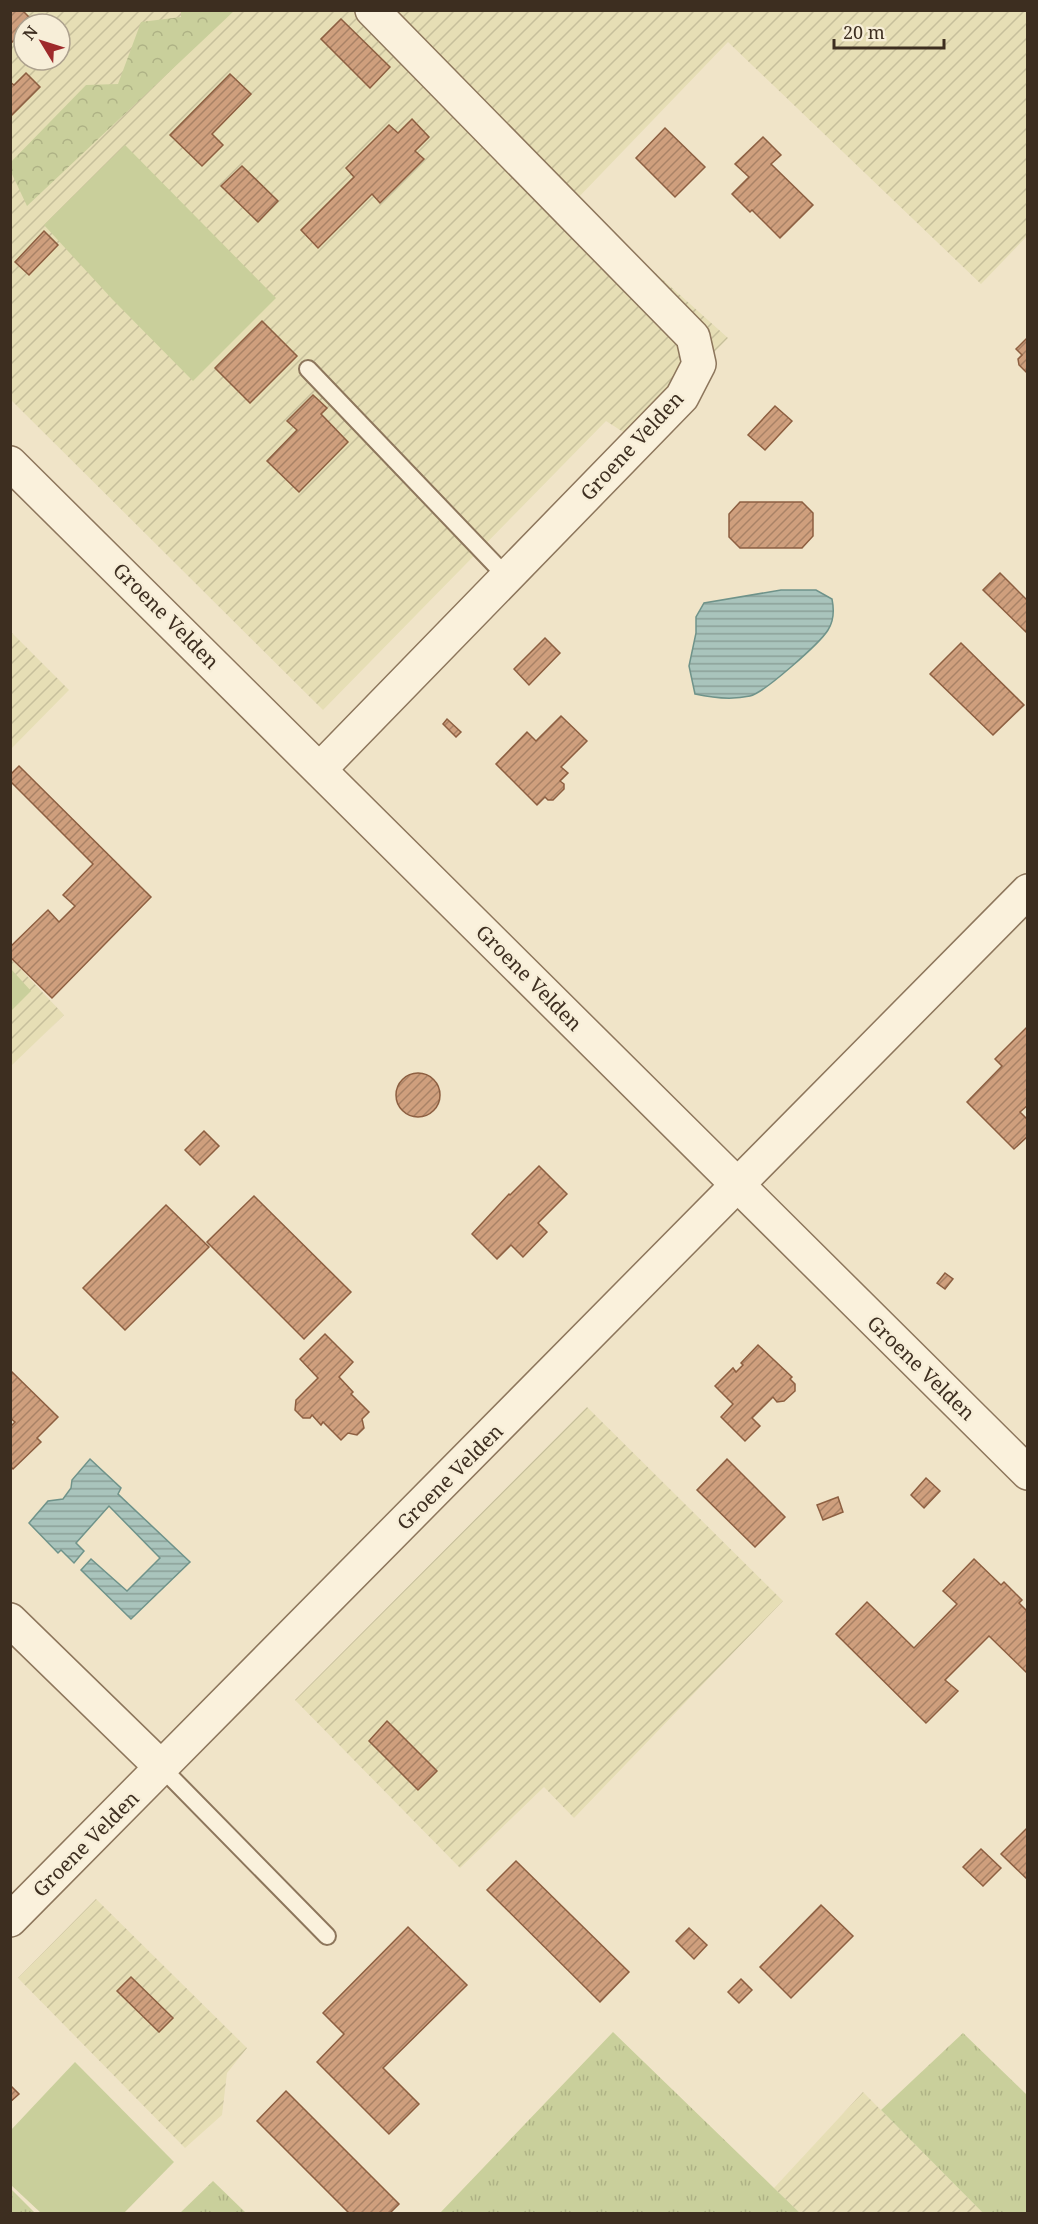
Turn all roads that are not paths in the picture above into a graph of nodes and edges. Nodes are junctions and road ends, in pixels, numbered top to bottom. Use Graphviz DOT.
graph roads {
  1 [pos="372,10"];
  2 [pos="308,369"];
  3 [pos="10,463"];
  4 [pos="506,576"];
  5 [pos="321,768"];
  6 [pos="1028,891"];
  7 [pos="737,1187"];
  8 [pos="1028,1473"];
  9 [pos="10,1620"];
  10 [pos="162,1768"];
  11 [pos="10,1920"];
  12 [pos="327,1936"];
  1 -- 4 [label="street, Groene Velden"];
  2 -- 4 [label="lane"];
  3 -- 5 [label="street, Groene Velden"];
  4 -- 5 [label="street, Groene Velden"];
  5 -- 7 [label="street, Groene Velden"];
  6 -- 7 [label="street, Groene Velden"];
  7 -- 8 [label="street, Groene Velden"];
  7 -- 10 [label="street, Groene Velden"];
  9 -- 10 [label="street"];
  10 -- 11 [label="street, Groene Velden"];
  10 -- 12 [label="lane"];
}
